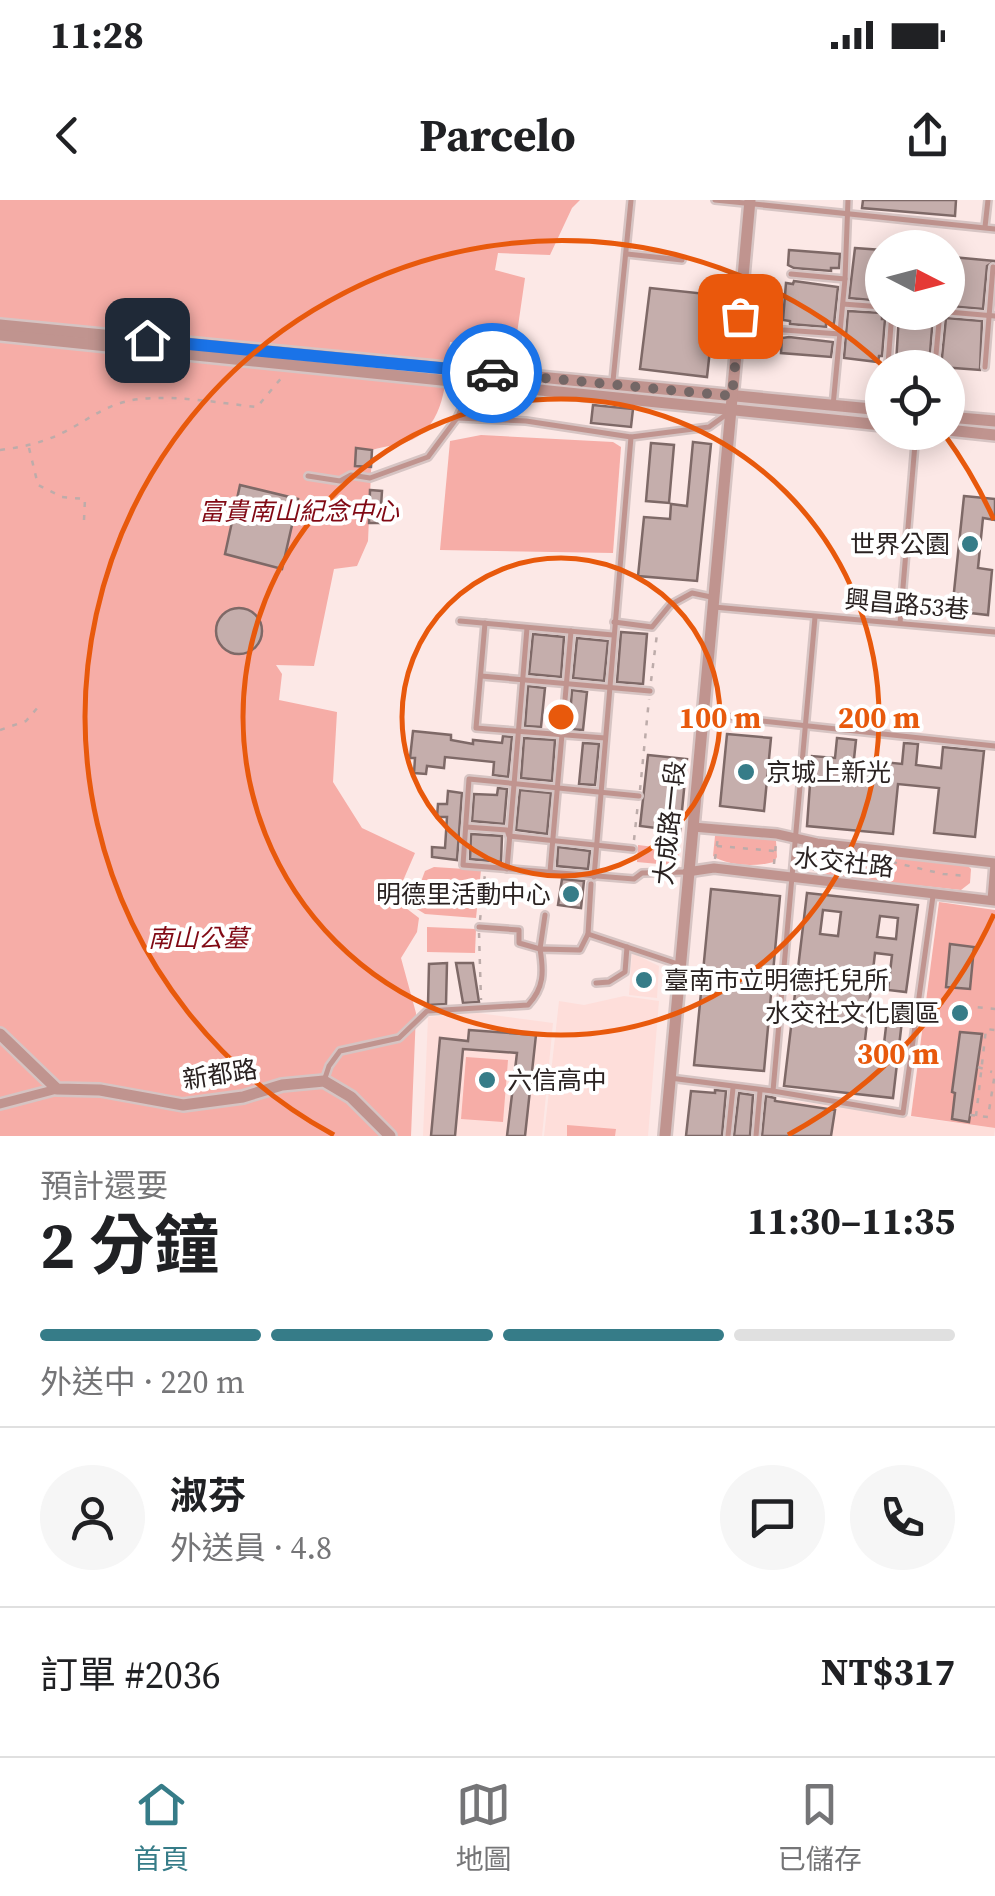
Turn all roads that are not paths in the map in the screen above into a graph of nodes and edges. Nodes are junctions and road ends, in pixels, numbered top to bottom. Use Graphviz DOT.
graph roads {
  1 [pos="631,200"];
  2 [pos="715,200"];
  3 [pos="848,200"];
  4 [pos="988,200"];
  5 [pos="749,203"];
  6 [pos="846,215"];
  7 [pos="985,228"];
  8 [pos="995,229"];
  9 [pos="628,254"];
  10 [pos="682,260"];
  11 [pos="992,267"];
  12 [pos="791,274"];
  13 [pos="845,279"];
  14 [pos="843,304"];
  15 [pos="865,306"];
  16 [pos="965,313"];
  17 [pos="992,315"];
  18 [pos="0,325"];
  19 [pos="784,330"];
  20 [pos="840,334"];
  21 [pos="0,336"];
  22 [pos="985,368"];
  23 [pos="473,378"];
  24 [pos="613,384"];
  25 [pos="732,396"];
  26 [pos="833,406"];
  27 [pos="865,409"];
  28 [pos="730,411"];
  29 [pos="458,418"];
  30 [pos="965,418"];
  31 [pos="995,421"];
  32 [pos="865,423"];
  33 [pos="965,432"];
  34 [pos="995,435"];
  35 [pos="631,438"];
  36 [pos="914,450"];
  37 [pos="308,476"];
  38 [pos="713,602"];
  39 [pos="815,616"];
  40 [pos="460,622"];
  41 [pos="614,622"];
  42 [pos="485,623"];
  43 [pos="900,623"];
  44 [pos="527,628"];
  45 [pos="571,631"];
  46 [pos="995,632"];
  47 [pos="613,635"];
  48 [pos="481,676"];
  49 [pos="524,679"];
  50 [pos="566,683"];
  51 [pos="610,688"];
  52 [pos="650,691"];
  53 [pos="703,715"];
  54 [pos="806,725"];
  55 [pos="520,731"];
  56 [pos="562,734"];
  57 [pos="605,738"];
  58 [pos="995,746"];
  59 [pos="514,783"];
  60 [pos="558,787"];
  61 [pos="601,791"];
  62 [pos="640,796"];
  63 [pos="466,827"];
  64 [pos="692,827"];
  65 [pos="509,836"];
  66 [pos="796,837"];
  67 [pos="554,840"];
  68 [pos="597,844"];
  69 [pos="633,849"];
  70 [pos="995,864"];
  71 [pos="507,869"];
  72 [pos="550,872"];
  73 [pos="688,872"];
  74 [pos="794,876"];
  75 [pos="592,880"];
  76 [pos="933,892"];
  77 [pos="994,901"];
  78 [pos="544,915"];
  79 [pos="479,927"];
  80 [pos="588,934"];
  81 [pos="627,948"];
  82 [pos="540,950"];
  83 [pos="678,964"];
  84 [pos="596,983"];
  85 [pos="0,1034"];
  86 [pos="668,1078"];
  87 [pos="324,1081"];
  88 [pos="57,1088"];
  89 [pos="733,1088"];
  90 [pos="773,1090"];
  91 [pos="760,1091"];
  92 [pos="0,1104"];
  93 [pos="390,1136"];
  94 [pos="664,1136"];
  95 [pos="728,1136"];
  96 [pos="756,1136"];
  1 -- 9 [label="lane"];
  2 -- 5 [label="lane"];
  3 -- 6 [label="lane"];
  4 -- 7 [label="lane"];
  5 -- 6 [label="lane"];
  5 -- 25 [label="street, 大成路一段"];
  6 -- 7 [label="lane"];
  6 -- 13 [label="lane"];
  7 -- 8 [label="lane"];
  9 -- 10 [label="lane"];
  9 -- 24 [label="lane"];
  11 -- 17 [label="lane"];
  12 -- 13 [label="lane"];
  13 -- 14 [label="lane"];
  14 -- 15 [label="lane"];
  14 -- 20 [label="lane"];
  16 -- 17 [label="lane"];
  17 -- 22 [label="lane"];
  18 -- 23 [label="street"];
  19 -- 20 [label="lane"];
  20 -- 26 [label="lane"];
  21 -- 23 [label="street"];
  23 -- 24 [label="street"];
  23 -- 28 [label="street"];
  23 -- 29 [label="lane"];
  24 -- 25 [label="street"];
  25 -- 26 [label="street"];
  25 -- 28 [label="street, 大成路一段"];
  26 -- 27 [label="street"];
  28 -- 32 [label="street"];
  28 -- 35 [label="lane"];
  28 -- 38 [label="street, 大成路一段"];
  29 -- 35 [label="lane"];
  29 -- 37 [label="lane"];
  30 -- 31 [label="street"];
  33 -- 34 [label="street"];
  35 -- 41 [label="lane"];
  36 -- 43 [label="lane"];
  38 -- 39 [label="lane, 興昌路53巷"];
  38 -- 41 [label="lane, 興昌路53巷"];
  38 -- 53 [label="street, 大成路一段"];
  39 -- 43 [label="lane, 興昌路53巷"];
  39 -- 54 [label="lane"];
  40 -- 42 [label="lane"];
  41 -- 47 [label="lane"];
  42 -- 44 [label="lane"];
  42 -- 48 [label="lane"];
  43 -- 46 [label="lane, 興昌路53巷"];
  44 -- 45 [label="lane"];
  44 -- 49 [label="lane"];
  45 -- 47 [label="lane"];
  45 -- 50 [label="lane"];
  47 -- 51 [label="lane"];
  48 -- 49 [label="lane"];
  48 -- 55 [label="lane"];
  49 -- 50 [label="lane"];
  49 -- 55 [label="lane"];
  50 -- 51 [label="lane"];
  50 -- 56 [label="lane"];
  51 -- 52 [label="lane"];
  51 -- 57 [label="lane"];
  53 -- 54 [label="lane"];
  53 -- 64 [label="street, 大成路一段"];
  54 -- 58 [label="lane"];
  54 -- 66 [label="lane"];
  55 -- 56 [label="lane"];
  55 -- 59 [label="lane"];
  56 -- 57 [label="lane"];
  56 -- 60 [label="lane"];
  57 -- 61 [label="lane"];
  59 -- 60 [label="lane"];
  59 -- 63 [label="lane"];
  59 -- 65 [label="lane"];
  60 -- 61 [label="lane"];
  60 -- 67 [label="lane"];
  61 -- 62 [label="lane"];
  61 -- 68 [label="lane"];
  63 -- 65 [label="lane"];
  63 -- 71 [label="lane"];
  64 -- 66 [label="street, 水交社路"];
  64 -- 73 [label="street, 大成路一段"];
  65 -- 67 [label="lane"];
  65 -- 71 [label="lane"];
  66 -- 70 [label="street, 水交社路"];
  66 -- 74 [label="lane"];
  67 -- 68 [label="lane"];
  67 -- 72 [label="lane"];
  68 -- 69 [label="lane"];
  68 -- 75 [label="lane"];
  70 -- 77 [label="street"];
  71 -- 72 [label="lane"];
  72 -- 75 [label="lane"];
  73 -- 74 [label="street, 水交社路"];
  73 -- 75 [label="lane"];
  73 -- 83 [label="street, 大成路一段"];
  74 -- 76 [label="street, 水交社路"];
  74 -- 90 [label="lane"];
  75 -- 80 [label="lane"];
  76 -- 77 [label="street, 水交社路"];
  76 -- 90 [label="lane"];
  78 -- 82 [label="lane"];
  79 -- 82 [label="lane"];
  80 -- 81 [label="lane"];
  80 -- 82 [label="lane"];
  81 -- 83 [label="lane"];
  81 -- 84 [label="lane"];
  82 -- 87 [label="lane"];
  83 -- 86 [label="street, 大成路一段"];
  85 -- 88 [label="street"];
  86 -- 90 [label="lane"];
  86 -- 94 [label="street, 大成路一段"];
  87 -- 88 [label="street, 新都路"];
  87 -- 93 [label="street"];
  88 -- 92 [label="street"];
  89 -- 95 [label="lane"];
  91 -- 96 [label="lane"];
}
